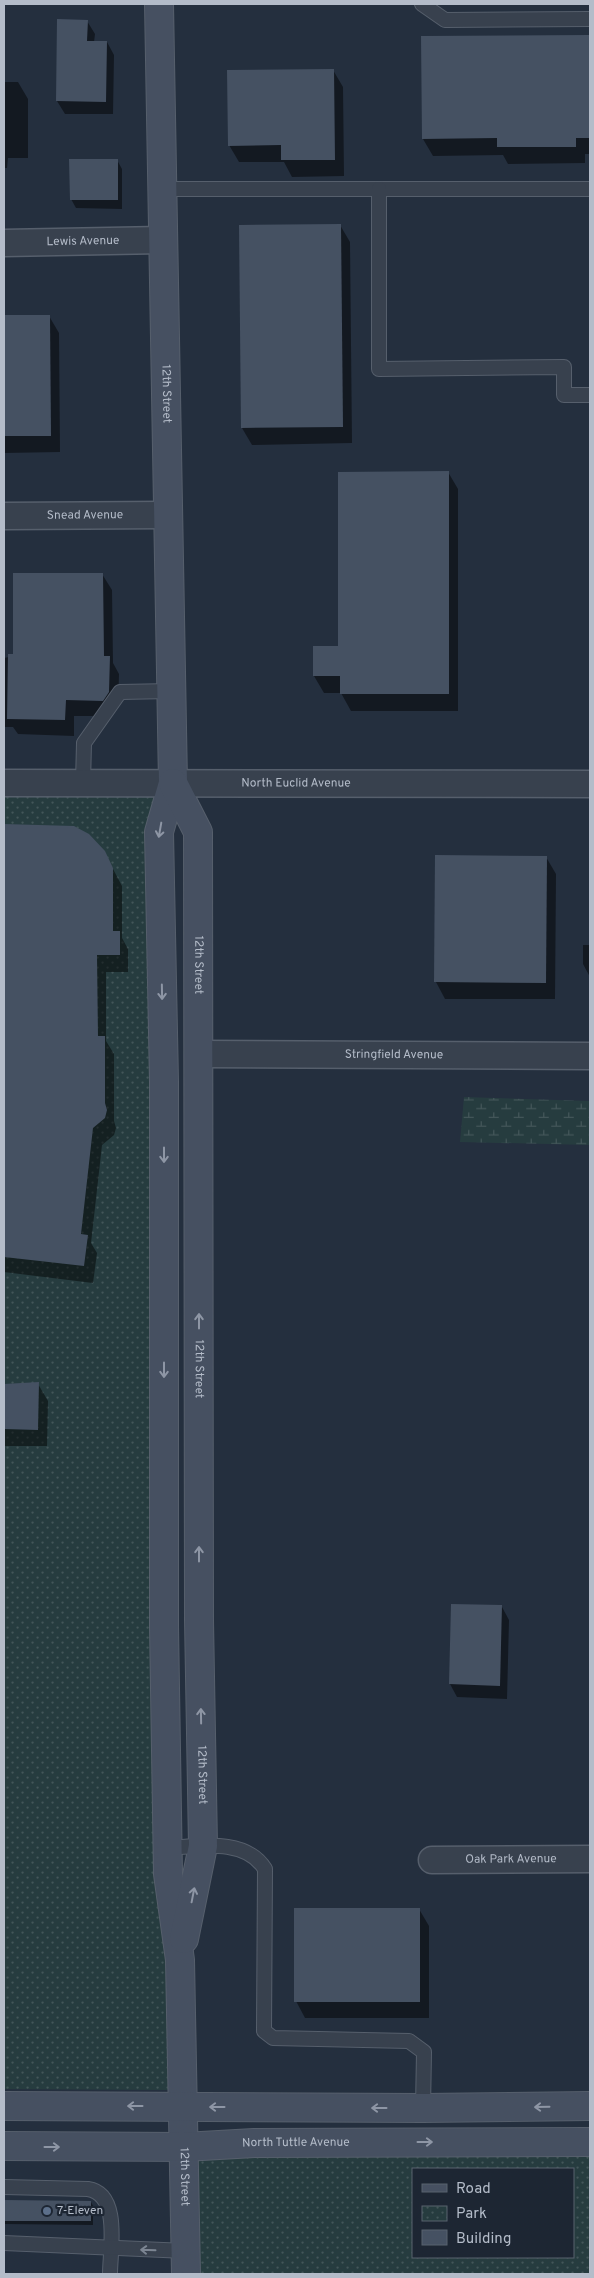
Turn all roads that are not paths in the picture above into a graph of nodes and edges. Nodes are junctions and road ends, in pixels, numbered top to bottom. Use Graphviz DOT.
graph roads {
  1 [pos="159,4"];
  2 [pos="422,4"];
  3 [pos="590,19"];
  4 [pos="162,189"];
  5 [pos="379,189"];
  6 [pos="590,189"];
  7 [pos="162,240"];
  8 [pos="4,243"];
  9 [pos="590,395"];
  10 [pos="166,515"];
  11 [pos="4,516"];
  12 [pos="171,691"];
  13 [pos="4,783"];
  14 [pos="83,783"];
  15 [pos="173,783"];
  16 [pos="590,784"];
  17 [pos="199,1054"];
  18 [pos="590,1056"];
  19 [pos="203,1846"];
  20 [pos="168,1848"];
  21 [pos="590,1859"];
  22 [pos="432,1860"];
  23 [pos="180,1960"];
  24 [pos="4,2106"];
  25 [pos="590,2106"];
  26 [pos="183,2107"];
  27 [pos="422,2108"];
  28 [pos="590,2142"];
  29 [pos="4,2146"];
  30 [pos="184,2148"];
  31 [pos="4,2187"];
  32 [pos="4,2243"];
  33 [pos="110,2248"];
  34 [pos="186,2263"];
  35 [pos="110,2274"];
  1 -- 4 [label="street, 12th Street"];
  2 -- 3 [label="lane"];
  4 -- 5 [label="lane"];
  4 -- 7 [label="street, 12th Street"];
  5 -- 6 [label="lane"];
  5 -- 9 [label="lane"];
  7 -- 8 [label="street, Lewis Avenue"];
  7 -- 10 [label="street, 12th Street"];
  10 -- 11 [label="street, Snead Avenue"];
  10 -- 12 [label="street, 12th Street"];
  12 -- 14 [label="lane"];
  12 -- 15 [label="street, 12th Street"];
  13 -- 14 [label="street, North Euclid Avenue"];
  14 -- 15 [label="street, North Euclid Avenue"];
  15 -- 16 [label="street, North Euclid Avenue"];
  15 -- 17 [label="street, 12th Street"];
  15 -- 20 [label="street, 12th Street, one-way"];
  17 -- 18 [label="street, Stringfield Avenue"];
  19 -- 17 [label="street, 12th Street, one-way"];
  19 -- 20 [label="lane"];
  23 -- 19 [label="street, 12th Street, one-way"];
  19 -- 27 [label="lane"];
  20 -- 23 [label="street, 12th Street"];
  21 -- 22 [label="street, Oak Park Avenue"];
  23 -- 26 [label="street, 12th Street"];
  26 -- 24 [label="street, one-way"];
  25 -- 27 [label="street, one-way"];
  27 -- 26 [label="street, one-way"];
  26 -- 30 [label="street, 12th Street"];
  30 -- 28 [label="street, North Tuttle Avenue, one-way"];
  29 -- 30 [label="street, North Tuttle Avenue, one-way"];
  30 -- 34 [label="street, 12th Street"];
  31 -- 33 [label="lane"];
  32 -- 33 [label="lane"];
  34 -- 33 [label="lane, one-way"];
  33 -- 35 [label="lane"];
}
